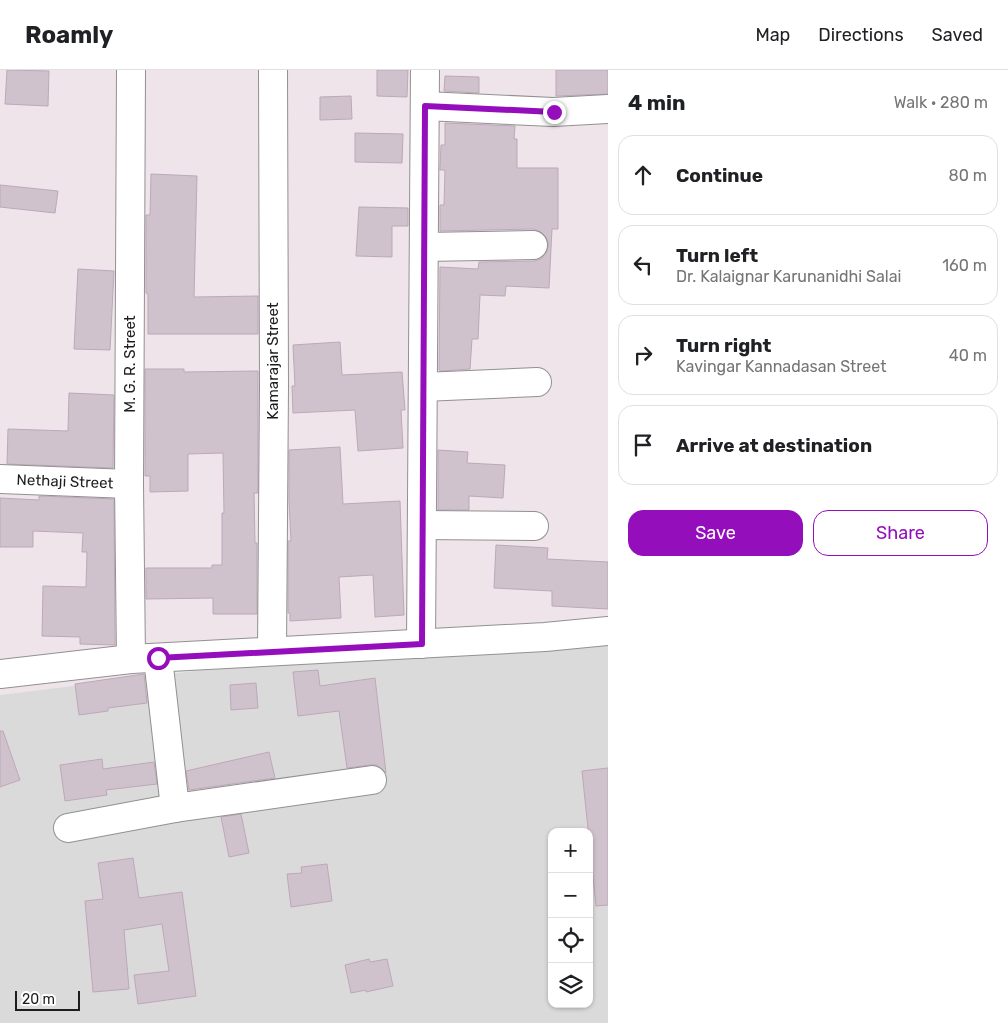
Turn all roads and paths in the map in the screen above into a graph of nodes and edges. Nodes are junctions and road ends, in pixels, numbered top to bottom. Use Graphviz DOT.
graph roads {
  1 [pos="131,70"];
  2 [pos="273,70"];
  3 [pos="425,70"];
  4 [pos="425,106"];
  5 [pos="608,109"];
  6 [pos="534,245"];
  7 [pos="424,247"];
  8 [pos="537,382"];
  9 [pos="423,387"];
  10 [pos="0,479"];
  11 [pos="129,484"];
  12 [pos="422,525"];
  13 [pos="534,526"];
  14 [pos="608,631"];
  15 [pos="422,644"];
  16 [pos="272,652"];
  17 [pos="158,658"];
  18 [pos="131,659"];
  19 [pos="0,674"];
  20 [pos="372,780"];
  21 [pos="175,808"];
  22 [pos="68,828"];
  1 -- 11 [label="street, M. G. R. Street"];
  2 -- 16 [label="street, Kamarajar Street"];
  3 -- 4 [label="street"];
  4 -- 5 [label="street"];
  4 -- 7 [label="street"];
  6 -- 7 [label="street"];
  7 -- 9 [label="street"];
  8 -- 9 [label="street"];
  9 -- 12 [label="street"];
  10 -- 11 [label="street, Nethaji Street"];
  11 -- 18 [label="street, M. G. R. Street"];
  12 -- 13 [label="street"];
  12 -- 15 [label="street"];
  14 -- 15 [label="street"];
  15 -- 16 [label="street"];
  16 -- 17 [label="street"];
  17 -- 18 [label="street"];
  17 -- 21 [label="street"];
  18 -- 19 [label="street"];
  20 -- 21 [label="street"];
  21 -- 22 [label="street"];
}
